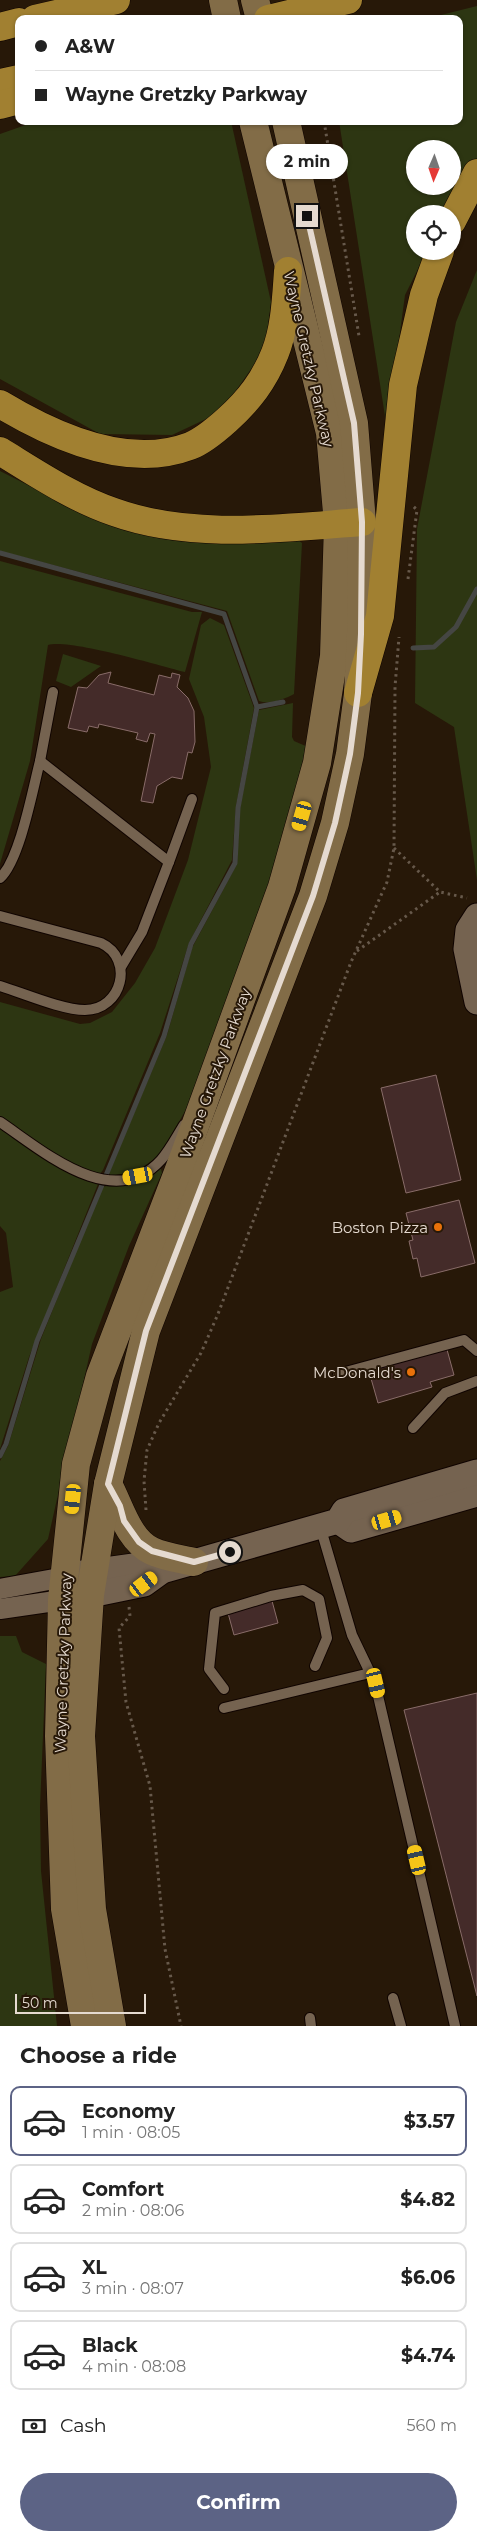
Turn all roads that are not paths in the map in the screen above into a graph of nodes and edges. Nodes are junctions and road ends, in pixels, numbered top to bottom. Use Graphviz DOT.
graph roads {
  1 [pos="116,0"];
  2 [pos="223,0"];
  3 [pos="255,0"];
  4 [pos="348,0"];
  5 [pos="51,15"];
  6 [pos="226,15"];
  7 [pos="259,15"];
  8 [pos="285,15"];
  9 [pos="15,23"];
  10 [pos="0,27"];
  11 [pos="15,80"];
  12 [pos="0,83"];
  13 [pos="15,101"];
  14 [pos="0,106"];
  15 [pos="254,125"];
  16 [pos="287,125"];
  17 [pos="477,173"];
  18 [pos="460,205"];
  19 [pos="437,260"];
  20 [pos="288,271"];
  21 [pos="0,404"];
  22 [pos="0,451"];
  23 [pos="350,523"];
  24 [pos="53,692"];
  25 [pos="358,693"];
  26 [pos="40,761"];
  27 [pos="192,800"];
  28 [pos="168,862"];
  29 [pos="0,878"];
  30 [pos="473,907"];
  31 [pos="0,916"];
  32 [pos="121,967"];
  33 [pos="0,986"];
  34 [pos="477,1002"];
  35 [pos="213,1080"];
  36 [pos="0,1122"];
  37 [pos="477,1351"];
  38 [pos="338,1374"];
  39 [pos="477,1381"];
  40 [pos="413,1428"];
  41 [pos="477,1472"];
  42 [pos="108,1484"];
  43 [pos="477,1494"];
  44 [pos="329,1523"];
  45 [pos="194,1562"];
  46 [pos="162,1571"];
  47 [pos="92,1583"];
  48 [pos="64,1588"];
  49 [pos="0,1589"];
  50 [pos="0,1609"];
  51 [pos="315,1666"];
  52 [pos="370,1673"];
  53 [pos="224,1689"];
  54 [pos="224,1708"];
  55 [pos="393,1998"];
  56 [pos="84,2026"];
  57 [pos="112,2026"];
  58 [pos="400,2026"];
  59 [pos="455,2026"];
  1 -- 5 [label="highway"];
  2 -- 6 [label="main road"];
  3 -- 7 [label="main road"];
  4 -- 8 [label="highway"];
  9 -- 10 [label="highway"];
  11 -- 12 [label="highway"];
  13 -- 14 [label="highway"];
  15 -- 20 [label="main road, Wayne Gretzky Parkway"];
  16 -- 23 [label="main road, Wayne Gretzky Parkway"];
  17 -- 18 [label="highway"];
  19 -- 25 [label="highway"];
  20 -- 21 [label="highway"];
  20 -- 23 [label="main road, Wayne Gretzky Parkway"];
  22 -- 23 [label="highway"];
  23 -- 25 [label="main road, Wayne Gretzky Parkway"];
  23 -- 35 [label="main road, Wayne Gretzky Parkway"];
  24 -- 26 [label="lane"];
  25 -- 42 [label="main road, Wayne Gretzky Parkway"];
  26 -- 28 [label="lane"];
  26 -- 29 [label="lane"];
  27 -- 28 [label="lane"];
  28 -- 32 [label="lane"];
  30 -- 34 [label="street"];
  31 -- 32 [label="lane"];
  32 -- 33 [label="lane"];
  35 -- 36 [label="lane"];
  35 -- 48 [label="main road, Wayne Gretzky Parkway"];
  37 -- 38 [label="lane"];
  39 -- 40 [label="lane"];
  41 -- 44 [label="street"];
  42 -- 45 [label="main road"];
  42 -- 47 [label="main road, Wayne Gretzky Parkway"];
  43 -- 44 [label="street"];
  44 -- 45 [label="street"];
  44 -- 52 [label="lane"];
  45 -- 46 [label="street"];
  46 -- 47 [label="street"];
  46 -- 47 [label="street"];
  47 -- 48 [label="street"];
  47 -- 57 [label="main road, Wayne Gretzky Parkway"];
  48 -- 49 [label="street"];
  48 -- 50 [label="street"];
  48 -- 56 [label="main road, Wayne Gretzky Parkway"];
  51 -- 53 [label="lane"];
  52 -- 54 [label="lane"];
  52 -- 59 [label="lane"];
  55 -- 58 [label="lane"];
}
